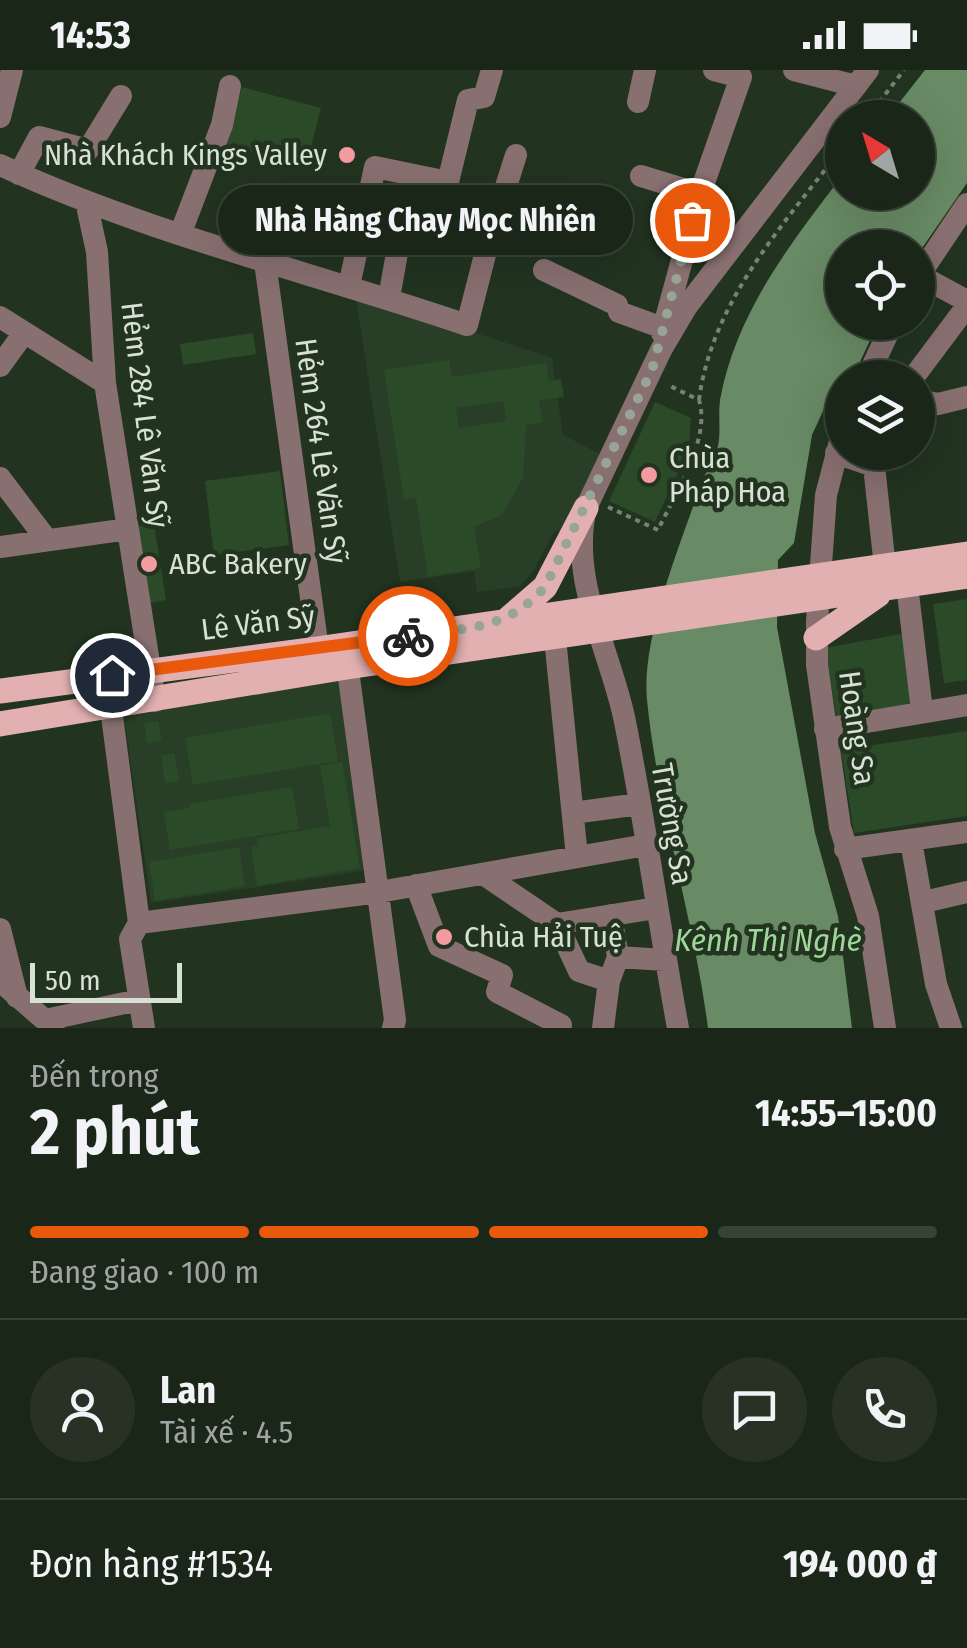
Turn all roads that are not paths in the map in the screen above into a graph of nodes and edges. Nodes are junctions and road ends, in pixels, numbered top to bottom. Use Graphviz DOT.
graph roads {
  1 [pos="12,70"];
  2 [pos="492,70"];
  3 [pos="646,70"];
  4 [pos="714,70"];
  5 [pos="794,70"];
  6 [pos="743,74"];
  7 [pos="862,78"];
  8 [pos="230,86"];
  9 [pos="121,96"];
  10 [pos="638,102"];
  11 [pos="0,117"];
  12 [pos="516,155"];
  13 [pos="10,169"];
  14 [pos="641,176"];
  15 [pos="448,182"];
  16 [pos="700,194"];
  17 [pos="86,201"];
  18 [pos="967,204"];
  19 [pos="181,232"];
  20 [pos="400,236"];
  21 [pos="488,243"];
  22 [pos="684,246"];
  23 [pos="935,260"];
  24 [pos="264,262"];
  25 [pos="718,262"];
  26 [pos="544,270"];
  27 [pos="935,285"];
  28 [pos="349,286"];
  29 [pos="389,298"];
  30 [pos="967,304"];
  31 [pos="0,317"];
  32 [pos="663,328"];
  33 [pos="24,333"];
  34 [pos="926,360"];
  35 [pos="0,366"];
  36 [pos="656,376"];
  37 [pos="105,383"];
  38 [pos="967,397"];
  39 [pos="935,403"];
  40 [pos="837,470"];
  41 [pos="875,470"];
  42 [pos="0,478"];
  43 [pos="595,506"];
  44 [pos="128,529"];
  45 [pos="47,540"];
  46 [pos="0,547"];
  47 [pos="967,554"];
  48 [pos="967,576"];
  49 [pos="895,579"];
  50 [pos="819,587"];
  51 [pos="596,620"];
  52 [pos="504,621"];
  53 [pos="555,638"];
  54 [pos="816,638"];
  55 [pos="318,649"];
  56 [pos="346,656"];
  57 [pos="149,670"];
  58 [pos="0,692"];
  59 [pos="154,701"];
  60 [pos="967,705"];
  61 [pos="111,708"];
  62 [pos="922,711"];
  63 [pos="0,724"];
  64 [pos="825,729"];
  65 [pos="639,804"];
  66 [pos="573,813"];
  67 [pos="967,832"];
  68 [pos="911,842"];
  69 [pos="646,845"];
  70 [pos="845,849"];
  71 [pos="577,858"];
  72 [pos="482,874"];
  73 [pos="416,885"];
  74 [pos="380,892"];
  75 [pos="967,892"];
  76 [pos="924,902"];
  77 [pos="656,908"];
  78 [pos="610,915"];
  79 [pos="139,924"];
  80 [pos="556,924"];
  81 [pos="0,930"];
  82 [pos="618,957"];
  83 [pos="665,960"];
  84 [pos="610,981"];
  85 [pos="139,1000"];
  86 [pos="29,1010"];
  87 [pos="144,1028"];
  88 [pos="393,1028"];
  89 [pos="560,1028"];
  90 [pos="603,1028"];
  91 [pos="678,1028"];
  92 [pos="885,1028"];
  93 [pos="950,1028"];
  1 -- 11 [label="street"];
  2 -- 15 [label="street"];
  3 -- 10 [label="street"];
  4 -- 6 [label="street"];
  5 -- 7 [label="street"];
  6 -- 16 [label="street"];
  7 -- 25 [label="street, Trường Sa"];
  8 -- 19 [label="street"];
  9 -- 13 [label="street"];
  12 -- 21 [label="street"];
  13 -- 17 [label="street"];
  14 -- 16 [label="street"];
  15 -- 21 [label="street"];
  15 -- 28 [label="street"];
  16 -- 22 [label="street"];
  17 -- 19 [label="street"];
  17 -- 37 [label="street, Hẻm 284 Lê Văn Sỹ"];
  18 -- 23 [label="street"];
  19 -- 24 [label="street"];
  20 -- 29 [label="street"];
  21 -- 29 [label="street"];
  22 -- 25 [label="street"];
  22 -- 32 [label="street"];
  24 -- 28 [label="street"];
  24 -- 55 [label="street, Hẻm 264 Lê Văn Sỹ"];
  25 -- 36 [label="street, Trường Sa"];
  26 -- 32 [label="street"];
  27 -- 30 [label="street"];
  28 -- 29 [label="street"];
  30 -- 34 [label="street"];
  31 -- 33 [label="street"];
  32 -- 36 [label="street"];
  33 -- 35 [label="street"];
  33 -- 37 [label="street"];
  36 -- 43 [label="street, Trường Sa"];
  37 -- 44 [label="street, Hẻm 284 Lê Văn Sỹ"];
  38 -- 39 [label="street"];
  40 -- 50 [label="street, Hoàng Sa"];
  41 -- 49 [label="street"];
  42 -- 45 [label="street"];
  43 -- 51 [label="street, Trường Sa"];
  43 -- 52 [label="main road"];
  44 -- 45 [label="street"];
  44 -- 57 [label="street, Hẻm 284 Lê Văn Sỹ"];
  45 -- 46 [label="street"];
  47 -- 49 [label="main road"];
  48 -- 49 [label="main road"];
  49 -- 50 [label="main road, Lê Văn Sỹ"];
  49 -- 54 [label="main road"];
  49 -- 62 [label="street"];
  50 -- 51 [label="main road, Lê Văn Sỹ"];
  50 -- 54 [label="street, Hoàng Sa"];
  51 -- 52 [label="main road, Lê Văn Sỹ"];
  51 -- 53 [label="main road, Lê Văn Sỹ"];
  51 -- 65 [label="street, Trường Sa"];
  52 -- 56 [label="main road, Lê Văn Sỹ"];
  53 -- 56 [label="main road, Lê Văn Sỹ"];
  53 -- 66 [label="street"];
  54 -- 64 [label="street, Hoàng Sa"];
  55 -- 56 [label="main road, Lê Văn Sỹ"];
  55 -- 57 [label="main road, Lê Văn Sỹ"];
  56 -- 59 [label="main road, Lê Văn Sỹ"];
  56 -- 74 [label="street"];
  57 -- 58 [label="main road, Lê Văn Sỹ"];
  57 -- 59 [label="street, Hẻm 284 Lê Văn Sỹ"];
  59 -- 61 [label="main road, Lê Văn Sỹ"];
  60 -- 62 [label="street"];
  61 -- 63 [label="main road, Lê Văn Sỹ"];
  61 -- 79 [label="street"];
  62 -- 64 [label="street"];
  64 -- 70 [label="street, Hoàng Sa"];
  65 -- 66 [label="street"];
  65 -- 69 [label="street, Trường Sa"];
  66 -- 71 [label="street"];
  67 -- 68 [label="street"];
  68 -- 70 [label="street"];
  68 -- 76 [label="street"];
  69 -- 71 [label="street"];
  69 -- 77 [label="street, Trường Sa"];
  70 -- 92 [label="street, Hoàng Sa"];
  71 -- 72 [label="street"];
  72 -- 73 [label="street"];
  72 -- 80 [label="street"];
  73 -- 74 [label="street"];
  73 -- 89 [label="street"];
  74 -- 79 [label="street"];
  74 -- 88 [label="street"];
  75 -- 76 [label="street"];
  76 -- 93 [label="street"];
  77 -- 78 [label="street"];
  77 -- 83 [label="street, Trường Sa"];
  78 -- 80 [label="street"];
  78 -- 82 [label="street"];
  79 -- 85 [label="street"];
  80 -- 84 [label="street"];
  81 -- 86 [label="street"];
  82 -- 83 [label="street"];
  82 -- 84 [label="street"];
  83 -- 91 [label="street, Trường Sa"];
  84 -- 90 [label="street"];
  85 -- 86 [label="street"];
  85 -- 87 [label="street"];
}
